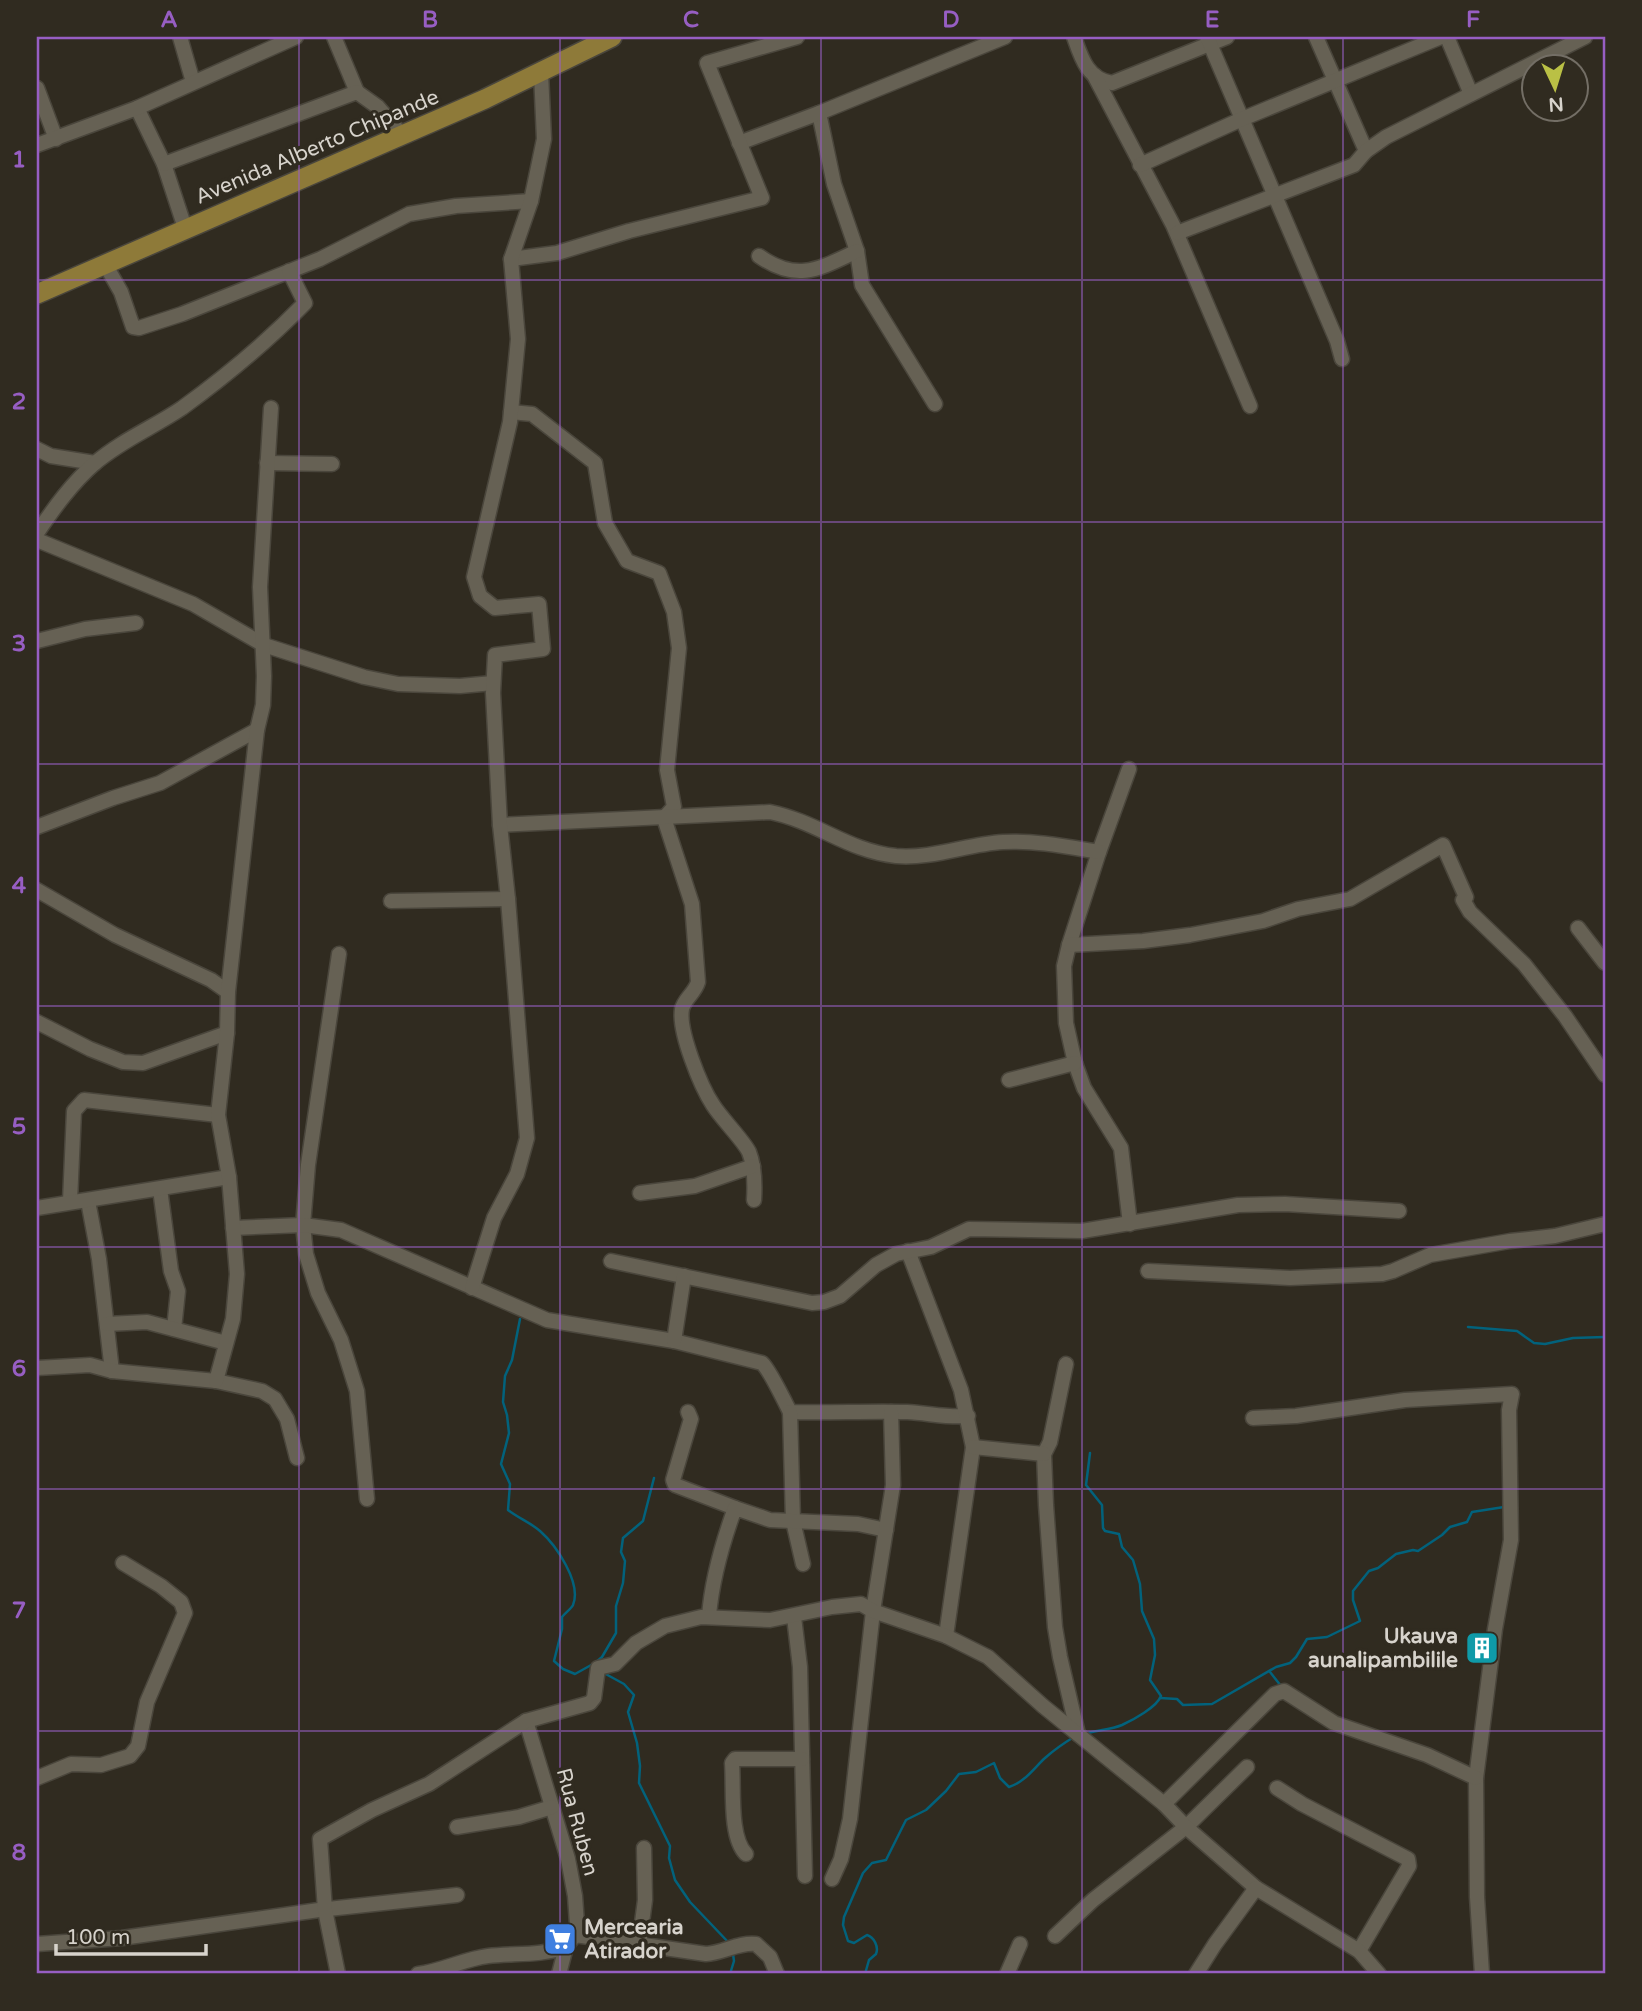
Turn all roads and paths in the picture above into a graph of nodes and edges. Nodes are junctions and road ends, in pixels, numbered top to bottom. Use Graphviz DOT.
graph roads {
  1 [pos="180,37"];
  2 [pos="296,37"];
  3 [pos="334,37"];
  4 [pos="612,37"];
  5 [pos="797,37"];
  6 [pos="1006,37"];
  7 [pos="1074,37"];
  8 [pos="1227,37"];
  9 [pos="1316,37"];
  10 [pos="1441,37"];
  11 [pos="1447,37"];
  12 [pos="1585,37"];
  13 [pos="1209,40"];
  14 [pos="541,73"];
  15 [pos="1094,75"];
  16 [pos="193,82"];
  17 [pos="1335,82"];
  18 [pos="37,88"];
  19 [pos="357,92"];
  20 [pos="1471,94"];
  21 [pos="137,108"];
  22 [pos="819,113"];
  23 [pos="1242,119"];
  24 [pos="402,135"];
  25 [pos="56,139"];
  26 [pos="739,143"];
  27 [pos="37,145"];
  28 [pos="1366,151"];
  29 [pos="164,164"];
  30 [pos="1140,166"];
  31 [pos="1275,197"];
  32 [pos="531,201"];
  33 [pos="185,228"];
  34 [pos="1177,233"];
  35 [pos="858,251"];
  36 [pos="759,256"];
  37 [pos="511,259"];
  38 [pos="105,264"];
  39 [pos="289,271"];
  40 [pos="37,294"];
  41 [pos="1342,359"];
  42 [pos="935,404"];
  43 [pos="1250,406"];
  44 [pos="271,408"];
  45 [pos="511,412"];
  46 [pos="37,449"];
  47 [pos="95,463"];
  48 [pos="267,463"];
  49 [pos="332,464"];
  50 [pos="37,533"];
  51 [pos="37,540"];
  52 [pos="136,623"];
  53 [pos="37,641"];
  54 [pos="264,645"];
  55 [pos="493,682"];
  56 [pos="257,730"];
  57 [pos="1129,769"];
  58 [pos="664,818"];
  59 [pos="40,824"];
  60 [pos="500,825"];
  61 [pos="1100,852"];
  62 [pos="37,890"];
  63 [pos="508,899"];
  64 [pos="391,901"];
  65 [pos="1578,928"];
  66 [pos="1069,945"];
  67 [pos="339,954"];
  68 [pos="1605,963"];
  69 [pos="228,992"];
  70 [pos="37,1022"];
  71 [pos="227,1033"];
  72 [pos="1075,1063"];
  73 [pos="1605,1075"];
  74 [pos="1009,1080"];
  75 [pos="218,1115"];
  76 [pos="753,1166"];
  77 [pos="229,1177"];
  78 [pos="160,1189"];
  79 [pos="639,1194"];
  80 [pos="37,1198"];
  81 [pos="754,1200"];
  82 [pos="69,1201"];
  83 [pos="88,1201"];
  84 [pos="44,1206"];
  85 [pos="1399,1212"];
  86 [pos="1130,1224"];
  87 [pos="1605,1224"];
  88 [pos="303,1225"];
  89 [pos="233,1228"];
  90 [pos="908,1251"];
  91 [pos="611,1261"];
  92 [pos="1148,1271"];
  93 [pos="684,1276"];
  94 [pos="472,1288"];
  95 [pos="107,1324"];
  96 [pos="174,1329"];
  97 [pos="674,1341"];
  98 [pos="226,1343"];
  99 [pos="1066,1364"];
  100 [pos="37,1368"];
  101 [pos="112,1371"];
  102 [pos="216,1381"];
  103 [pos="688,1412"];
  104 [pos="790,1412"];
  105 [pos="891,1412"];
  106 [pos="968,1416"];
  107 [pos="1254,1418"];
  108 [pos="973,1447"];
  109 [pos="1044,1454"];
  110 [pos="297,1458"];
  111 [pos="367,1499"];
  112 [pos="735,1507"];
  113 [pos="793,1521"];
  114 [pos="886,1530"];
  115 [pos="123,1563"];
  116 [pos="803,1564"];
  117 [pos="873,1611"];
  118 [pos="709,1616"];
  119 [pos="794,1617"];
  120 [pos="946,1636"];
  121 [pos="526,1721"];
  122 [pos="1078,1734"];
  123 [pos="802,1759"];
  124 [pos="1247,1767"];
  125 [pos="37,1778"];
  126 [pos="1476,1778"];
  127 [pos="1277,1788"];
  128 [pos="1164,1804"];
  129 [pos="552,1807"];
  130 [pos="457,1827"];
  131 [pos="1186,1827"];
  132 [pos="644,1848"];
  133 [pos="746,1854"];
  134 [pos="806,1876"];
  135 [pos="832,1879"];
  136 [pos="1256,1888"];
  137 [pos="457,1895"];
  138 [pos="326,1910"];
  139 [pos="575,1935"];
  140 [pos="1055,1936"];
  141 [pos="37,1944"];
  142 [pos="1020,1944"];
  143 [pos="639,1945"];
  144 [pos="566,1947"];
  145 [pos="1359,1951"];
  146 [pos="437,1973"];
  147 [pos="338,1974"];
  148 [pos="418,1974"];
  149 [pos="559,1974"];
  150 [pos="777,1974"];
  151 [pos="1007,1974"];
  152 [pos="1196,1974"];
  153 [pos="1379,1974"];
  154 [pos="1482,1974"];
  1 -- 16 [label="street"];
  2 -- 16 [label="street"];
  3 -- 19 [label="street"];
  4 -- 14 [label="main road, Avenida Alberto Chipande"];
  5 -- 26 [label="street"];
  6 -- 22 [label="street"];
  7 -- 15 [label="street"];
  8 -- 13 [label="street"];
  9 -- 17 [label="street"];
  10 -- 17 [label="street"];
  11 -- 20 [label="street"];
  12 -- 20 [label="street"];
  13 -- 15 [label="street"];
  13 -- 23 [label="street"];
  14 -- 24 [label="main road, Avenida Alberto Chipande"];
  14 -- 32 [label="street"];
  15 -- 30 [label="street"];
  16 -- 21 [label="street"];
  17 -- 23 [label="street"];
  17 -- 28 [label="street"];
  18 -- 25 [label="street"];
  19 -- 24 [label="street"];
  19 -- 29 [label="street"];
  20 -- 28 [label="street"];
  21 -- 25 [label="street"];
  21 -- 29 [label="street"];
  22 -- 26 [label="street"];
  22 -- 35 [label="street"];
  23 -- 30 [label="street"];
  23 -- 31 [label="street"];
  24 -- 33 [label="main road, Avenida Alberto Chipande"];
  25 -- 27 [label="street"];
  26 -- 37 [label="street"];
  28 -- 31 [label="street"];
  29 -- 33 [label="street"];
  30 -- 34 [label="street"];
  31 -- 34 [label="street"];
  31 -- 41 [label="street"];
  32 -- 37 [label="street"];
  32 -- 39 [label="street"];
  33 -- 38 [label="main road, Avenida Alberto Chipande"];
  34 -- 43 [label="street"];
  35 -- 36 [label="street"];
  35 -- 42 [label="street"];
  37 -- 45 [label="street"];
  38 -- 39 [label="street"];
  38 -- 40 [label="main road, Avenida Alberto Chipande"];
  39 -- 47 [label="street"];
  44 -- 48 [label="street"];
  45 -- 55 [label="street"];
  45 -- 58 [label="street"];
  46 -- 47 [label="street"];
  47 -- 50 [label="street"];
  48 -- 49 [label="street"];
  48 -- 54 [label="street"];
  51 -- 54 [label="street"];
  52 -- 53 [label="street"];
  54 -- 55 [label="street"];
  54 -- 56 [label="street"];
  55 -- 60 [label="street"];
  56 -- 59 [label="street"];
  56 -- 69 [label="street"];
  57 -- 61 [label="street"];
  58 -- 60 [label="street"];
  58 -- 61 [label="street"];
  58 -- 76 [label="street"];
  60 -- 63 [label="street"];
  61 -- 66 [label="street"];
  62 -- 69 [label="street"];
  63 -- 64 [label="street"];
  63 -- 94 [label="street"];
  65 -- 68 [label="street"];
  66 -- 72 [label="street"];
  66 -- 73 [label="street"];
  67 -- 88 [label="street"];
  69 -- 71 [label="street"];
  70 -- 71 [label="street"];
  71 -- 75 [label="street"];
  72 -- 74 [label="street"];
  72 -- 86 [label="street"];
  75 -- 77 [label="street"];
  75 -- 82 [label="street"];
  76 -- 79 [label="street"];
  76 -- 81 [label="street"];
  77 -- 78 [label="street"];
  77 -- 89 [label="street"];
  78 -- 83 [label="street"];
  78 -- 96 [label="street"];
  80 -- 84 [label="street"];
  82 -- 83 [label="street"];
  82 -- 84 [label="street"];
  83 -- 95 [label="street"];
  85 -- 86 [label="street"];
  86 -- 90 [label="street"];
  87 -- 92 [label="street"];
  88 -- 89 [label="street"];
  88 -- 94 [label="street"];
  88 -- 111 [label="street"];
  89 -- 98 [label="street"];
  90 -- 93 [label="street"];
  90 -- 106 [label="street"];
  91 -- 93 [label="street"];
  93 -- 97 [label="street"];
  94 -- 97 [label="street"];
  95 -- 96 [label="street"];
  95 -- 101 [label="street"];
  96 -- 98 [label="street"];
  97 -- 104 [label="street"];
  98 -- 102 [label="street"];
  99 -- 109 [label="street"];
  100 -- 101 [label="street"];
  101 -- 102 [label="street"];
  102 -- 110 [label="street"];
  103 -- 112 [label="street"];
  104 -- 105 [label="street"];
  104 -- 113 [label="street"];
  105 -- 106 [label="street"];
  105 -- 114 [label="street"];
  106 -- 108 [label="street"];
  107 -- 126 [label="street"];
  108 -- 109 [label="street"];
  108 -- 120 [label="street"];
  109 -- 122 [label="street"];
  112 -- 113 [label="street"];
  112 -- 118 [label="street"];
  113 -- 114 [label="street"];
  113 -- 116 [label="street"];
  114 -- 117 [label="street"];
  115 -- 125 [label="street"];
  117 -- 119 [label="street"];
  117 -- 120 [label="street"];
  117 -- 135 [label="street"];
  118 -- 119 [label="street"];
  118 -- 121 [label="street"];
  119 -- 123 [label="street"];
  120 -- 122 [label="street"];
  121 -- 129 [label="street, Rua Ruben"];
  121 -- 138 [label="street"];
  122 -- 128 [label="street"];
  123 -- 133 [label="street"];
  123 -- 134 [label="street"];
  124 -- 131 [label="street"];
  126 -- 128 [label="street"];
  126 -- 154 [label="street"];
  127 -- 145 [label="street"];
  128 -- 131 [label="street"];
  129 -- 130 [label="street"];
  129 -- 139 [label="street, Rua Ruben"];
  131 -- 136 [label="street"];
  131 -- 140 [label="street"];
  132 -- 143 [label="street"];
  136 -- 145 [label="street"];
  136 -- 152 [label="street"];
  137 -- 138 [label="street"];
  138 -- 141 [label="street"];
  138 -- 147 [label="street"];
  139 -- 143 [label="street"];
  139 -- 144 [label="street"];
  142 -- 151 [label="street"];
  143 -- 150 [label="street"];
  144 -- 146 [label="street"];
  144 -- 149 [label="street"];
  145 -- 153 [label="street"];
  146 -- 148 [label="street"];
}
